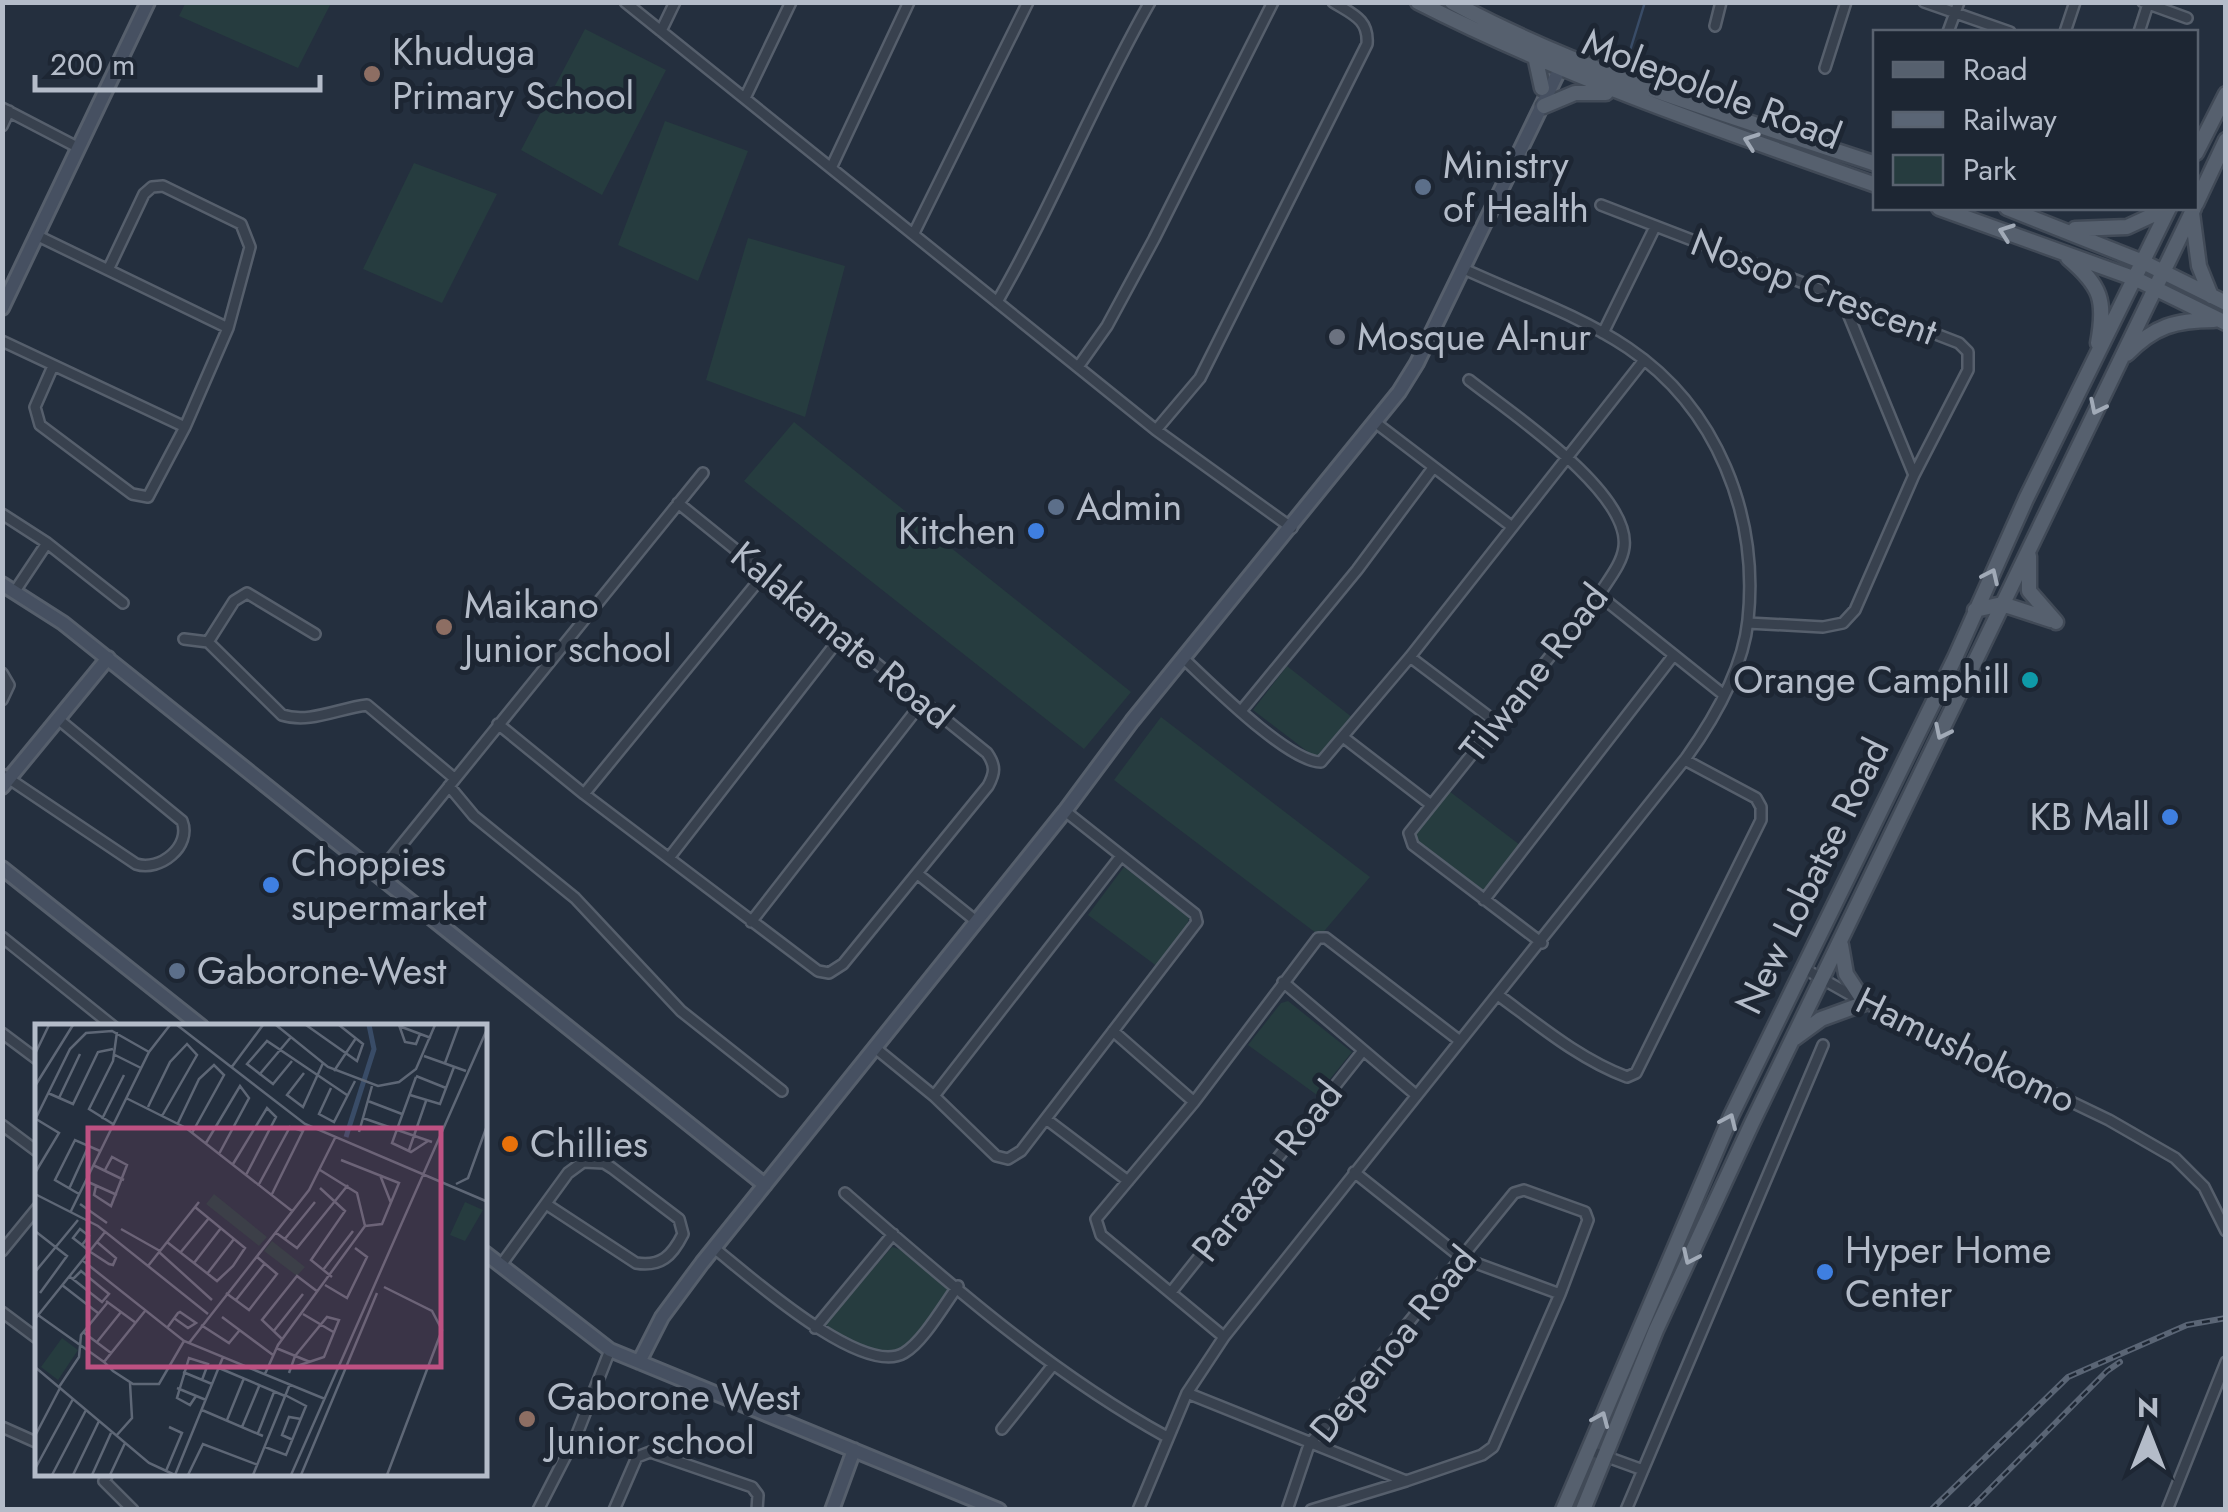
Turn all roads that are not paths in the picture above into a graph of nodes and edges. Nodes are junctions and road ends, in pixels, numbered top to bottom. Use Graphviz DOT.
graph roads {
  1 [pos="148,2"];
  2 [pos="626,2"];
  3 [pos="675,2"];
  4 [pos="791,2"];
  5 [pos="909,2"];
  6 [pos="1150,2"];
  7 [pos="1273,2"];
  8 [pos="1333,2"];
  9 [pos="1418,2"];
  10 [pos="1452,2"];
  11 [pos="1722,2"];
  12 [pos="1846,2"];
  13 [pos="1924,2"];
  14 [pos="2075,2"];
  15 [pos="1027,3"];
  16 [pos="2146,4"];
  17 [pos="1958,8"];
  18 [pos="2187,18"];
  19 [pos="1715,26"];
  20 [pos="2006,30"];
  21 [pos="2066,30"];
  22 [pos="2140,30"];
  23 [pos="661,32"];
  24 [pos="1535,56"];
  25 [pos="1559,60"];
  26 [pos="1826,68"];
  27 [pos="1542,88"];
  28 [pos="2226,94"];
  29 [pos="1627,96"];
  30 [pos="745,98"];
  31 [pos="1544,106"];
  32 [pos="6,110"];
  33 [pos="1531,124"];
  34 [pos="2,126"];
  35 [pos="2226,140"];
  36 [pos="79,148"];
  37 [pos="2198,149"];
  38 [pos="1873,163"];
  39 [pos="832,166"];
  40 [pos="1873,184"];
  41 [pos="2198,200"];
  42 [pos="1601,205"];
  43 [pos="1945,210"];
  44 [pos="2013,210"];
  45 [pos="2164,210"];
  46 [pos="2167,210"];
  47 [pos="2193,210"];
  48 [pos="2194,210"];
  49 [pos="1655,227"];
  50 [pos="2064,228"];
  51 [pos="914,233"];
  52 [pos="36,234"];
  53 [pos="2058,250"];
  54 [pos="2143,262"];
  55 [pos="1464,268"];
  56 [pos="108,270"];
  57 [pos="2161,270"];
  58 [pos="2136,279"];
  59 [pos="2154,288"];
  60 [pos="1842,299"];
  61 [pos="2218,300"];
  62 [pos="997,302"];
  63 [pos="2,308"];
  64 [pos="2223,321"];
  65 [pos="228,328"];
  66 [pos="1604,334"];
  67 [pos="2,341"];
  68 [pos="2095,359"];
  69 [pos="1644,360"];
  70 [pos="2119,362"];
  71 [pos="53,366"];
  72 [pos="1078,367"];
  73 [pos="1468,380"];
  74 [pos="1376,422"];
  75 [pos="185,427"];
  76 [pos="1156,430"];
  77 [pos="1566,455"];
  78 [pos="1433,468"];
  79 [pos="703,472"];
  80 [pos="1914,475"];
  81 [pos="678,503"];
  82 [pos="2,514"];
  83 [pos="1511,526"];
  84 [pos="1292,528"];
  85 [pos="46,543"];
  86 [pos="2030,545"];
  87 [pos="765,573"];
  88 [pos="9,588"];
  89 [pos="1600,595"];
  90 [pos="123,602"];
  91 [pos="2002,604"];
  92 [pos="1975,610"];
  93 [pos="1748,623"];
  94 [pos="315,634"];
  95 [pos="842,634"];
  96 [pos="184,639"];
  97 [pos="208,642"];
  98 [pos="1673,656"];
  99 [pos="1410,657"];
  100 [pos="108,658"];
  101 [pos="1184,659"];
  102 [pos="2,673"];
  103 [pos="1724,695"];
  104 [pos="2,700"];
  105 [pos="924,700"];
  106 [pos="1241,712"];
  107 [pos="58,719"];
  108 [pos="1496,722"];
  109 [pos="498,724"];
  110 [pos="1343,738"];
  111 [pos="1685,760"];
  112 [pos="5,780"];
  113 [pos="452,782"];
  114 [pos="584,794"];
  115 [pos="1430,804"];
  116 [pos="1065,812"];
  117 [pos="1121,856"];
  118 [pos="668,858"];
  119 [pos="2,868"];
  120 [pos="378,874"];
  121 [pos="919,874"];
  122 [pos="1484,900"];
  123 [pos="976,921"];
  124 [pos="751,922"];
  125 [pos="2,937"];
  126 [pos="1542,943"];
  127 [pos="1841,943"];
  128 [pos="1803,968"];
  129 [pos="1824,979"];
  130 [pos="1283,982"];
  131 [pos="1498,995"];
  132 [pos="1865,1003"];
  133 [pos="110,1024"];
  134 [pos="198,1024"];
  135 [pos="1114,1031"];
  136 [pos="2,1033"];
  137 [pos="1460,1041"];
  138 [pos="1790,1042"];
  139 [pos="1824,1044"];
  140 [pos="874,1047"];
  141 [pos="1362,1052"];
  142 [pos="35,1058"];
  143 [pos="782,1090"];
  144 [pos="1416,1095"];
  145 [pos="934,1096"];
  146 [pos="1194,1102"];
  147 [pos="1046,1119"];
  148 [pos="2,1125"];
  149 [pos="35,1150"];
  150 [pos="1354,1172"];
  151 [pos="1128,1181"];
  152 [pos="765,1184"];
  153 [pos="846,1193"];
  154 [pos="546,1204"];
  155 [pos="35,1211"];
  156 [pos="2226,1231"];
  157 [pos="892,1234"];
  158 [pos="714,1248"];
  159 [pos="2,1251"];
  160 [pos="488,1255"];
  161 [pos="1462,1258"];
  162 [pos="500,1265"];
  163 [pos="958,1286"];
  164 [pos="1172,1291"];
  165 [pos="1560,1294"];
  166 [pos="2,1312"];
  167 [pos="815,1328"];
  168 [pos="35,1337"];
  169 [pos="1224,1337"];
  170 [pos="610,1350"];
  171 [pos="639,1362"];
  172 [pos="2226,1362"];
  173 [pos="1054,1365"];
  174 [pos="1187,1393"];
  175 [pos="1002,1429"];
  176 [pos="6,1432"];
  177 [pos="1167,1436"];
  178 [pos="35,1442"];
  179 [pos="1309,1445"];
  180 [pos="854,1450"];
  181 [pos="1588,1450"];
  182 [pos="1605,1456"];
  183 [pos="1643,1470"];
  184 [pos="106,1478"];
  185 [pos="1406,1481"];
  186 [pos="133,1510"];
  187 [pos="538,1510"];
  188 [pos="614,1510"];
  189 [pos="757,1510"];
  190 [pos="832,1510"];
  191 [pos="999,1510"];
  192 [pos="1138,1510"];
  193 [pos="1287,1510"];
  194 [pos="1311,1510"];
  195 [pos="1563,1510"];
  196 [pos="1583,1510"];
  197 [pos="1626,1510"];
  198 [pos="2166,1510"];
  1 -- 36 [label="street"];
  2 -- 23 [label="street"];
  3 -- 23 [label="street"];
  4 -- 30 [label="street"];
  5 -- 39 [label="street"];
  6 -- 62 [label="street"];
  7 -- 72 [label="street"];
  8 -- 76 [label="street"];
  9 -- 24 [label="main road, Molepolole Road"];
  10 -- 25 [label="main road, Molepolole Road"];
  11 -- 19 [label="street"];
  12 -- 26 [label="street"];
  13 -- 17 [label="street"];
  14 -- 21 [label="street"];
  15 -- 51 [label="street"];
  16 -- 18 [label="street"];
  16 -- 22 [label="street"];
  17 -- 20 [label="street"];
  23 -- 30 [label="street"];
  24 -- 25 [label="main road, Molepolole Road"];
  24 -- 27 [label="main road"];
  25 -- 27 [label="street"];
  25 -- 29 [label="main road, Molepolole Road"];
  25 -- 31 [label="street"];
  25 -- 38 [label="main road, Molepolole Road"];
  27 -- 33 [label="street"];
  28 -- 37 [label="main road"];
  29 -- 31 [label="main road"];
  40 -- 29 [label="main road, Molepolole Road, one-way"];
  30 -- 39 [label="street"];
  31 -- 33 [label="street"];
  32 -- 34 [label="street"];
  32 -- 36 [label="street"];
  33 -- 55 [label="street"];
  35 -- 41 [label="main road, New Lobatse Road"];
  36 -- 52 [label="street"];
  39 -- 51 [label="street"];
  42 -- 49 [label="street"];
  53 -- 43 [label="main road, one-way"];
  44 -- 50 [label="main road"];
  45 -- 50 [label="main road"];
  46 -- 54 [label="main road"];
  47 -- 57 [label="main road, New Lobatse Road"];
  48 -- 61 [label="main road"];
  49 -- 60 [label="street, Nosop Crescent"];
  49 -- 66 [label="street, Nosop Crescent"];
  50 -- 54 [label="main road"];
  51 -- 62 [label="street"];
  52 -- 56 [label="street"];
  52 -- 63 [label="street"];
  53 -- 58 [label="main road"];
  53 -- 68 [label="main road"];
  54 -- 57 [label="main road"];
  54 -- 58 [label="main road, New Lobatse Road"];
  55 -- 66 [label="street"];
  55 -- 74 [label="street"];
  56 -- 65 [label="street"];
  56 -- 65 [label="street"];
  57 -- 59 [label="main road, New Lobatse Road"];
  57 -- 61 [label="main road"];
  58 -- 59 [label="main road"];
  58 -- 68 [label="main road, New Lobatse Road"];
  59 -- 64 [label="main road"];
  59 -- 70 [label="main road, New Lobatse Road"];
  60 -- 80 [label="street"];
  60 -- 80 [label="street, Nosop Crescent"];
  62 -- 72 [label="street"];
  64 -- 70 [label="main road"];
  65 -- 75 [label="street"];
  66 -- 69 [label="street"];
  67 -- 71 [label="street"];
  92 -- 68 [label="main road, New Lobatse Road, one-way"];
  69 -- 77 [label="street"];
  69 -- 93 [label="street"];
  70 -- 86 [label="main road, New Lobatse Road, one-way"];
  71 -- 75 [label="street"];
  71 -- 75 [label="street"];
  72 -- 76 [label="street"];
  73 -- 77 [label="street, Tilwane Road"];
  74 -- 78 [label="street"];
  74 -- 84 [label="street"];
  76 -- 84 [label="street"];
  77 -- 83 [label="street"];
  77 -- 89 [label="street, Tilwane Road"];
  78 -- 83 [label="street"];
  78 -- 106 [label="street"];
  79 -- 81 [label="street"];
  80 -- 93 [label="street"];
  81 -- 87 [label="street, Kalakamate Road"];
  81 -- 109 [label="street"];
  82 -- 85 [label="street"];
  83 -- 99 [label="street"];
  84 -- 101 [label="street"];
  85 -- 88 [label="street"];
  85 -- 90 [label="street"];
  86 -- 91 [label="main road, New Lobatse Road"];
  86 -- 91 [label="main road"];
  87 -- 95 [label="street, Kalakamate Road"];
  87 -- 114 [label="street"];
  88 -- 100 [label="street"];
  89 -- 98 [label="street"];
  89 -- 108 [label="street, Tilwane Road"];
  91 -- 92 [label="main road"];
  91 -- 127 [label="main road, New Lobatse Road, one-way"];
  92 -- 128 [label="main road, New Lobatse Road"];
  93 -- 103 [label="street"];
  94 -- 97 [label="street"];
  95 -- 105 [label="street, Kalakamate Road"];
  95 -- 118 [label="street"];
  96 -- 97 [label="street"];
  97 -- 113 [label="street"];
  98 -- 103 [label="street"];
  98 -- 122 [label="street"];
  99 -- 108 [label="street"];
  99 -- 110 [label="street"];
  100 -- 107 [label="street"];
  100 -- 120 [label="street"];
  101 -- 106 [label="street"];
  101 -- 116 [label="street"];
  102 -- 104 [label="street"];
  103 -- 111 [label="street"];
  105 -- 121 [label="street, Kalakamate Road"];
  105 -- 124 [label="street"];
  106 -- 110 [label="street"];
  107 -- 112 [label="street"];
  107 -- 112 [label="street"];
  108 -- 115 [label="street, Tilwane Road"];
  109 -- 113 [label="street"];
  109 -- 114 [label="street"];
  110 -- 115 [label="street"];
  111 -- 126 [label="street"];
  111 -- 131 [label="street"];
  113 -- 120 [label="street"];
  113 -- 143 [label="street"];
  114 -- 118 [label="street"];
  115 -- 122 [label="street, Tilwane Road"];
  116 -- 117 [label="street"];
  116 -- 123 [label="street"];
  117 -- 135 [label="street"];
  117 -- 145 [label="street"];
  118 -- 124 [label="street"];
  119 -- 134 [label="street"];
  120 -- 152 [label="street"];
  121 -- 123 [label="street"];
  121 -- 124 [label="street"];
  122 -- 126 [label="street"];
  123 -- 140 [label="street"];
  125 -- 133 [label="street"];
  126 -- 131 [label="street"];
  127 -- 129 [label="main road, New Lobatse Road"];
  127 -- 132 [label="main road"];
  128 -- 129 [label="street, Hamushokomo"];
  181 -- 128 [label="main road, New Lobatse Road, one-way"];
  129 -- 132 [label="street, Hamushokomo"];
  129 -- 138 [label="main road, New Lobatse Road"];
  130 -- 137 [label="street"];
  130 -- 141 [label="street"];
  130 -- 146 [label="street"];
  131 -- 137 [label="street"];
  132 -- 138 [label="main road"];
  132 -- 156 [label="street, Hamushokomo"];
  135 -- 146 [label="street"];
  135 -- 147 [label="street"];
  136 -- 142 [label="street"];
  137 -- 144 [label="street"];
  138 -- 182 [label="main road, New Lobatse Road, one-way"];
  139 -- 183 [label="street"];
  140 -- 145 [label="street"];
  140 -- 152 [label="street"];
  141 -- 144 [label="street"];
  141 -- 164 [label="street, Paraxau Road"];
  144 -- 150 [label="street"];
  145 -- 147 [label="street"];
  146 -- 151 [label="street"];
  147 -- 151 [label="street"];
  148 -- 149 [label="street"];
  150 -- 161 [label="street"];
  150 -- 169 [label="street"];
  151 -- 164 [label="street"];
  152 -- 158 [label="street"];
  153 -- 157 [label="street"];
  154 -- 154 [label="street"];
  154 -- 162 [label="street"];
  155 -- 159 [label="street"];
  157 -- 163 [label="street"];
  157 -- 167 [label="street"];
  158 -- 167 [label="street"];
  158 -- 171 [label="street"];
  160 -- 162 [label="street"];
  161 -- 165 [label="street"];
  161 -- 165 [label="street, Depenoa Road"];
  161 -- 179 [label="street, Depenoa Road"];
  162 -- 170 [label="street"];
  163 -- 167 [label="street"];
  163 -- 173 [label="street"];
  164 -- 169 [label="street"];
  165 -- 185 [label="street"];
  166 -- 168 [label="street"];
  169 -- 174 [label="street"];
  170 -- 171 [label="street"];
  170 -- 187 [label="street"];
  171 -- 180 [label="street"];
  172 -- 198 [label="street"];
  173 -- 175 [label="street"];
  173 -- 177 [label="street"];
  174 -- 177 [label="street"];
  174 -- 179 [label="street"];
  176 -- 178 [label="street"];
  177 -- 192 [label="street"];
  179 -- 185 [label="street"];
  179 -- 193 [label="street, Depenoa Road"];
  180 -- 190 [label="street"];
  180 -- 191 [label="street"];
  181 -- 182 [label="street"];
  181 -- 195 [label="main road, New Lobatse Road"];
  182 -- 183 [label="street"];
  182 -- 196 [label="main road, New Lobatse Road"];
  183 -- 197 [label="street"];
  184 -- 186 [label="street"];
  185 -- 194 [label="street"];
  188 -- 189 [label="street"];
}
